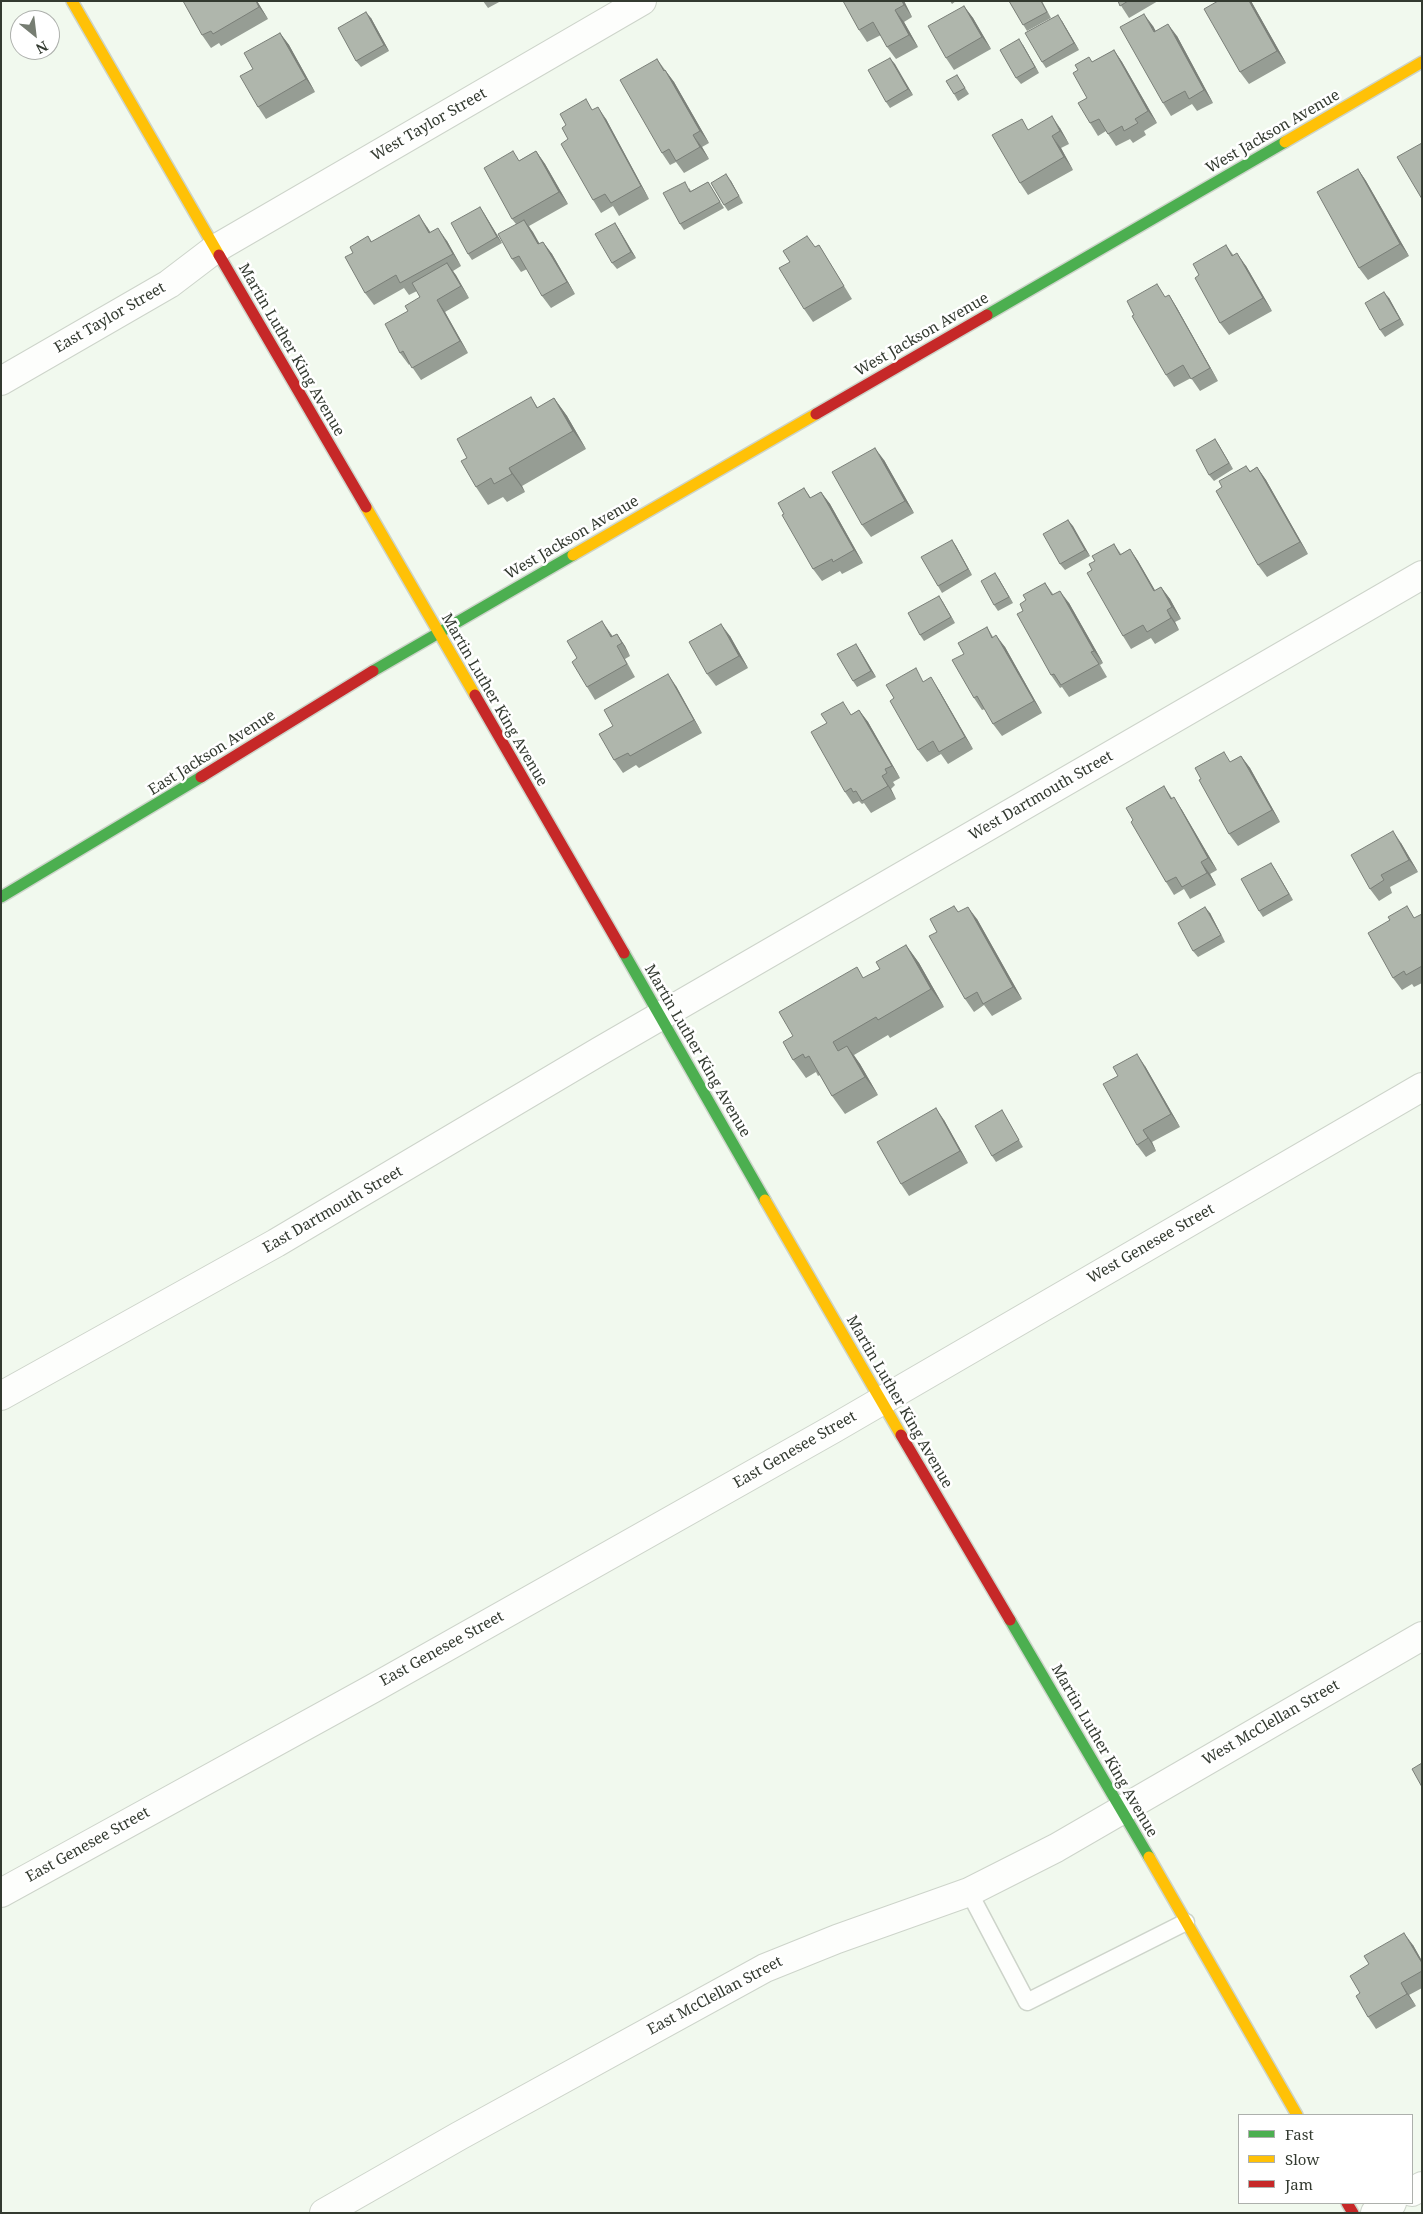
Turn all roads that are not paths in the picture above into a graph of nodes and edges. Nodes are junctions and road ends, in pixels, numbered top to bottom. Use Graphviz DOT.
graph roads {
  1 [pos="72,1"];
  2 [pos="642,1"];
  3 [pos="1422,62"];
  4 [pos="215,249"];
  5 [pos="1,381"];
  6 [pos="1422,575"];
  7 [pos="438,634"];
  8 [pos="1,897"];
  9 [pos="660,1017"];
  10 [pos="1422,1088"];
  11 [pos="1,1396"];
  12 [pos="881,1401"];
  13 [pos="1422,1636"];
  14 [pos="1121,1810"];
  15 [pos="968,1892"];
  16 [pos="1,1893"];
  17 [pos="1186,1922"];
  18 [pos="1296,2114"];
  19 [pos="1390,2204"];
  20 [pos="324,2213"];
  21 [pos="1375,2213"];
  1 -- 4 [label="street, Martin Luther King Avenue"];
  2 -- 4 [label="street, West Taylor Street"];
  3 -- 7 [label="street, West Jackson Avenue"];
  4 -- 5 [label="street, East Taylor Street"];
  4 -- 7 [label="street, Martin Luther King Avenue"];
  6 -- 9 [label="street, West Dartmouth Street"];
  7 -- 8 [label="street, East Jackson Avenue"];
  7 -- 9 [label="street, Martin Luther King Avenue"];
  9 -- 11 [label="street, East Dartmouth Street"];
  9 -- 12 [label="street, Martin Luther King Avenue"];
  10 -- 12 [label="street, West Genesee Street"];
  12 -- 14 [label="street, Martin Luther King Avenue"];
  12 -- 16 [label="street, East Genesee Street"];
  13 -- 14 [label="street, West McClellan Street"];
  14 -- 15 [label="street, East McClellan Street"];
  14 -- 17 [label="street, Martin Luther King Avenue"];
  15 -- 17 [label="lane"];
  15 -- 20 [label="street, East McClellan Street"];
  17 -- 18 [label="street, Martin Luther King Avenue"];
  19 -- 21 [label="street"];
}
